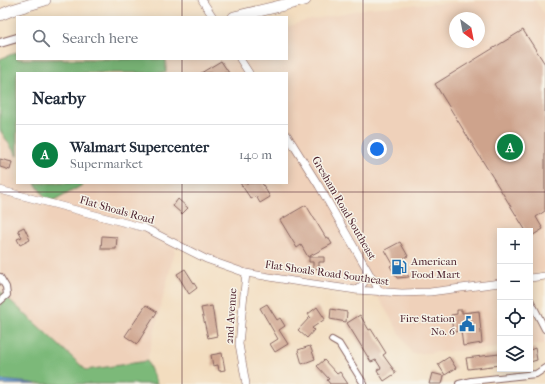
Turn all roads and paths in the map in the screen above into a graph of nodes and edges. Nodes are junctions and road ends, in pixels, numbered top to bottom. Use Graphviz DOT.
graph roads {
  1 [pos="45,0"];
  2 [pos="305,0"];
  3 [pos="203,2"];
  4 [pos="0,15"];
  5 [pos="212,16"];
  6 [pos="240,16"];
  7 [pos="16,38"];
  8 [pos="0,43"];
  9 [pos="241,60"];
  10 [pos="248,72"];
  11 [pos="288,137"];
  12 [pos="0,190"];
  13 [pos="366,268"];
  14 [pos="246,272"];
  15 [pos="545,276"];
  16 [pos="0,277"];
  17 [pos="533,278"];
  18 [pos="497,283"];
  19 [pos="356,290"];
  20 [pos="380,292"];
  21 [pos="0,301"];
  22 [pos="533,306"];
  23 [pos="545,329"];
  24 [pos="332,340"];
  25 [pos="544,370"];
  26 [pos="246,384"];
  27 [pos="364,384"];
  28 [pos="460,384"];
  1 -- 4 [label="highway"];
  2 -- 6 [label="highway"];
  3 -- 5 [label="street"];
  7 -- 8 [label="main road"];
  9 -- 10 [label="street"];
  11 -- 13 [label="street, Gresham Road Southeast"];
  12 -- 14 [label="street, Flat Shoals Road"];
  13 -- 19 [label="street"];
  13 -- 20 [label="street, Gresham Road Southeast"];
  14 -- 19 [label="street, Flat Shoals Road Southeast"];
  14 -- 26 [label="street, 2nd Avenue"];
  15 -- 17 [label="street"];
  16 -- 21 [label="street"];
  18 -- 20 [label="street, Flat Shoals Road Southeast"];
  19 -- 20 [label="street, Flat Shoals Road Southeast"];
  22 -- 23 [label="street"];
  24 -- 27 [label="street"];
  25 -- 28 [label="street"];
}
